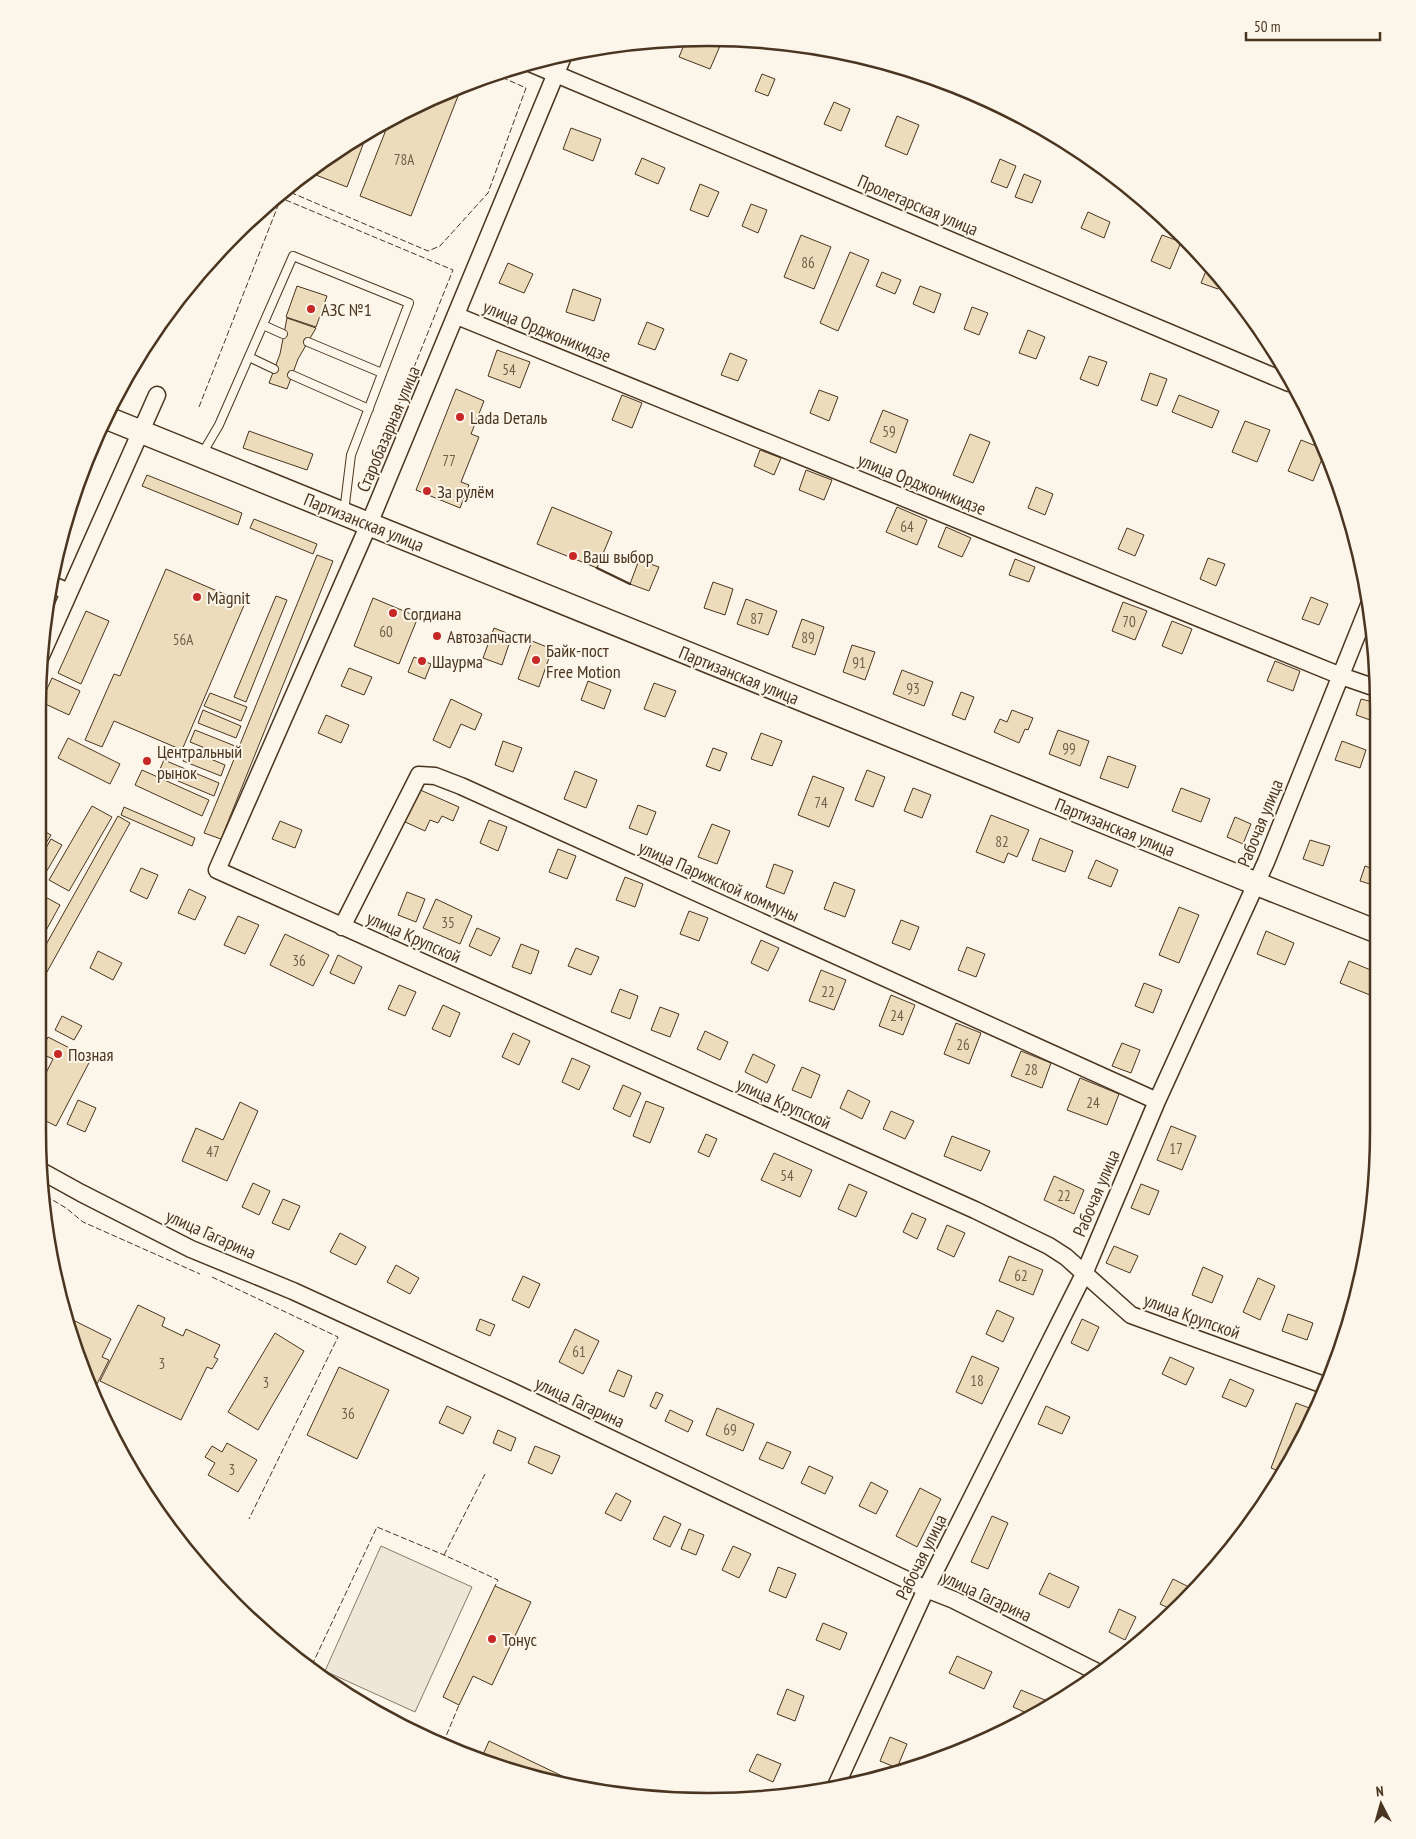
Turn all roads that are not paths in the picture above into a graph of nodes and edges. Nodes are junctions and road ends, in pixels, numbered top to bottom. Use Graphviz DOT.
graph roads {
  1 [pos="560,64"];
  2 [pos="541,68"];
  3 [pos="555,74"];
  4 [pos="457,316"];
  5 [pos="263,326"];
  6 [pos="283,334"];
  7 [pos="308,342"];
  8 [pos="249,357"];
  9 [pos="274,369"];
  10 [pos="382,373"];
  11 [pos="292,375"];
  12 [pos="1283,380"];
  13 [pos="157,395"];
  14 [pos="369,409"];
  15 [pos="112,420"];
  16 [pos="140,432"];
  17 [pos="200,456"];
  18 [pos="344,514"];
  19 [pos="369,524"];
  20 [pos="62,589"];
  21 [pos="53,619"];
  22 [pos="1364,619"];
  23 [pos="1341,676"];
  24 [pos="1369,686"];
  25 [pos="217,870"];
  26 [pos="1257,884"];
  27 [pos="342,926"];
  28 [pos="1370,929"];
  29 [pos="1156,1101"];
  30 [pos="48,1175"];
  31 [pos="1084,1274"];
  32 [pos="1319,1384"];
  33 [pos="926,1589"];
  34 [pos="1092,1670"];
  35 [pos="839,1780"];
  1 -- 3 [label="street, Старобазарная улица"];
  2 -- 3 [label="street, Пролетарская улица"];
  3 -- 4 [label="street, Старобазарная улица"];
  3 -- 12 [label="street, Пролетарская улица"];
  4 -- 19 [label="street, Старобазарная улица"];
  4 -- 23 [label="street, улица Орджоникидзе"];
  5 -- 6 [label="lane"];
  5 -- 8 [label="lane"];
  5 -- 10 [label="lane"];
  7 -- 10 [label="lane"];
  8 -- 9 [label="lane"];
  8 -- 17 [label="lane"];
  10 -- 14 [label="lane"];
  11 -- 14 [label="lane"];
  13 -- 16 [label="street"];
  14 -- 18 [label="lane"];
  15 -- 16 [label="main road, Партизанская улица"];
  16 -- 17 [label="main road, Партизанская улица"];
  16 -- 20 [label="street"];
  17 -- 18 [label="main road, Партизанская улица"];
  18 -- 19 [label="main road, Партизанская улица"];
  19 -- 25 [label="street, Старобазарная улица"];
  19 -- 26 [label="main road, Партизанская улица"];
  20 -- 21 [label="street"];
  22 -- 23 [label="street, Рабочая улица"];
  23 -- 24 [label="street, улица Орджоникидзе"];
  23 -- 26 [label="street, Рабочая улица"];
  25 -- 27 [label="street, улица Крупской"];
  26 -- 28 [label="main road, Партизанская улица"];
  26 -- 29 [label="street, Рабочая улица"];
  27 -- 29 [label="street, улица Парижской коммуны"];
  27 -- 31 [label="street, улица Крупской"];
  29 -- 31 [label="street, Рабочая улица"];
  30 -- 33 [label="street, улица Гагарина"];
  31 -- 32 [label="street, улица Крупской"];
  31 -- 33 [label="street, Рабочая улица"];
  33 -- 34 [label="street, улица Гагарина"];
  33 -- 35 [label="street, Рабочая улица"];
}
